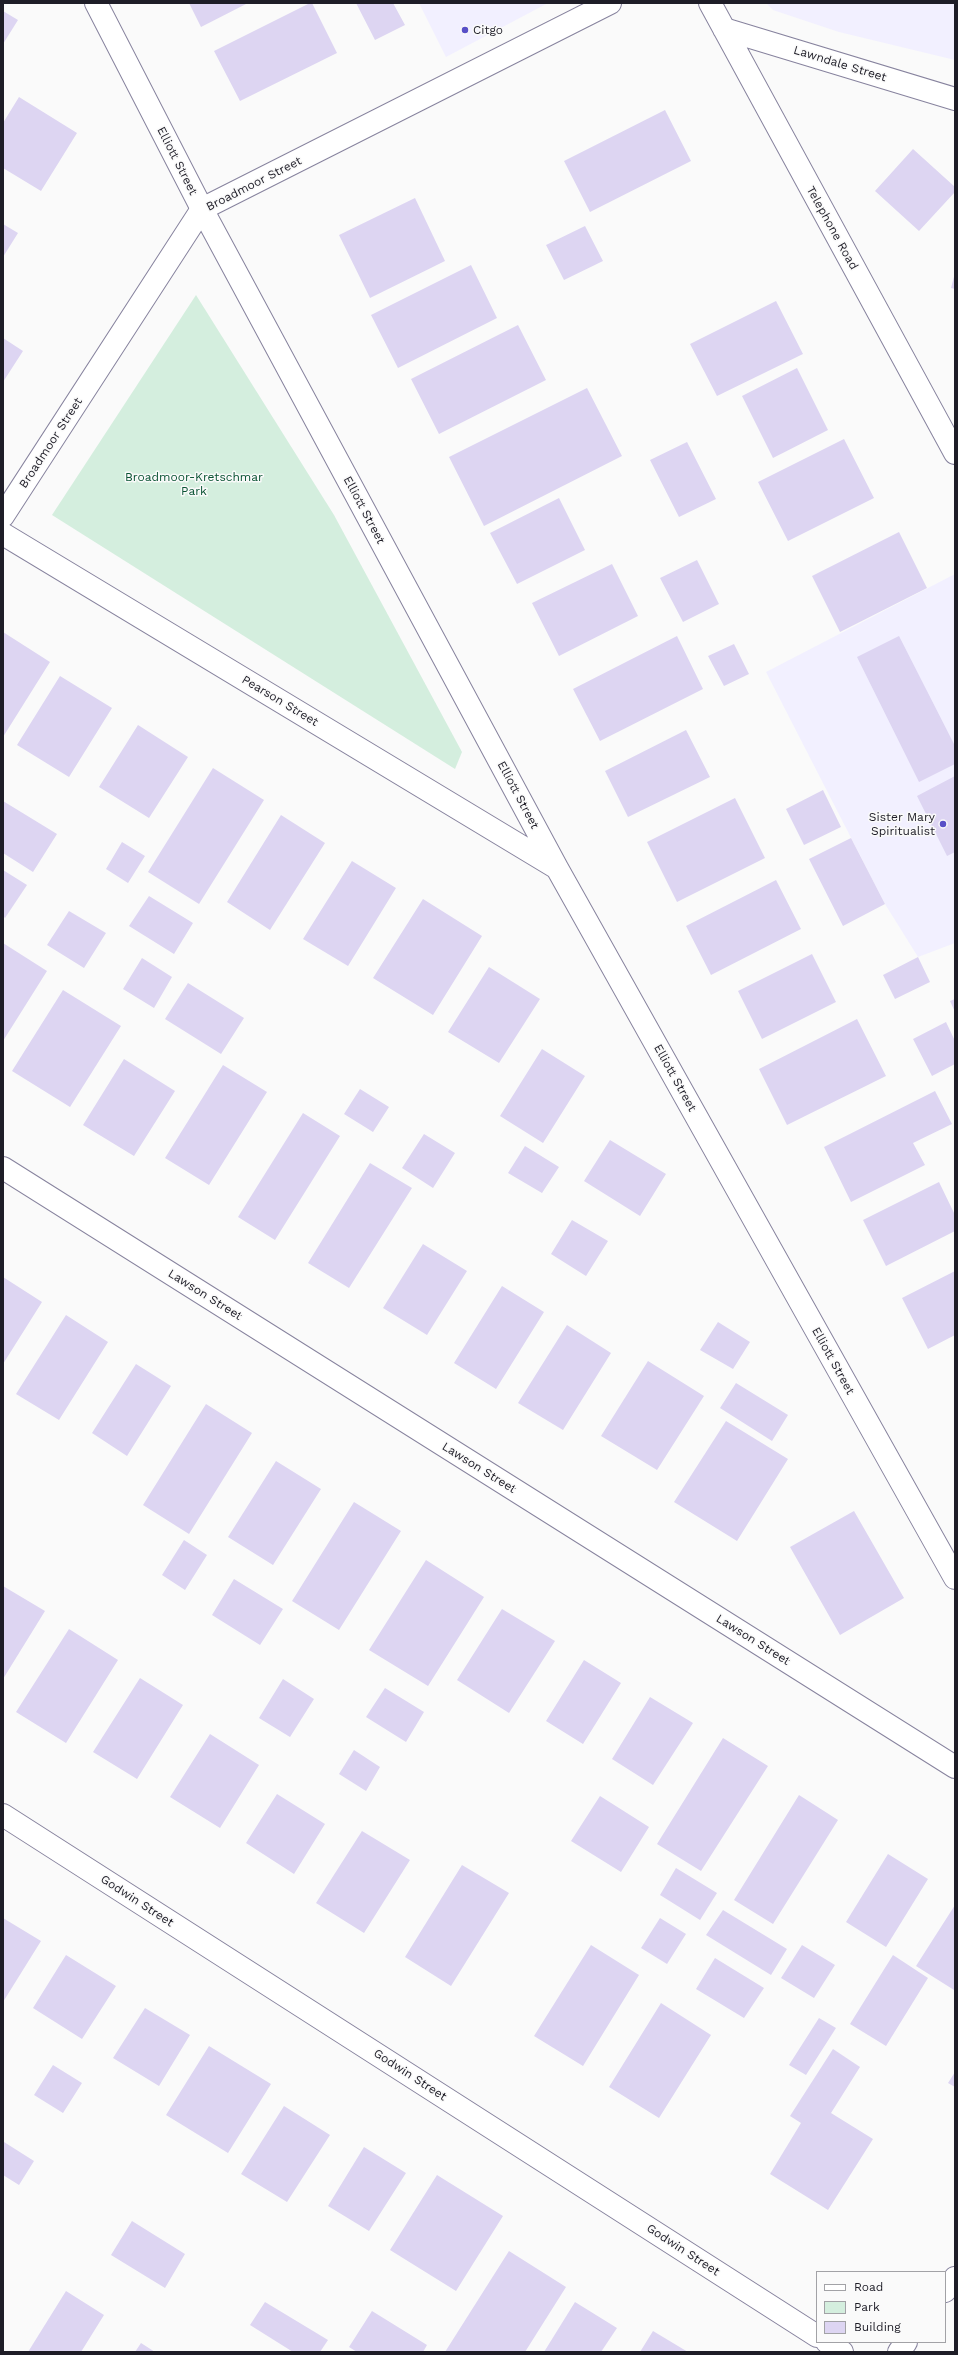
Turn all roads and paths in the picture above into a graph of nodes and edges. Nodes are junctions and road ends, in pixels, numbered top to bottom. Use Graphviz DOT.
graph roads {
  1 [pos="96,3"];
  2 [pos="610,3"];
  3 [pos="710,3"];
  4 [pos="724,29"];
  5 [pos="955,99"];
  6 [pos="202,209"];
  7 [pos="955,453"];
  8 [pos="3,516"];
  9 [pos="3,534"];
  10 [pos="557,868"];
  11 [pos="3,1168"];
  12 [pos="955,1578"];
  13 [pos="955,1767"];
  14 [pos="3,1815"];
  15 [pos="955,2278"];
  16 [pos="946,2290"];
  17 [pos="816,2335"];
  18 [pos="828,2343"];
  19 [pos="905,2343"];
  20 [pos="842,2352"];
  21 [pos="899,2352"];
  1 -- 6 [label="street, Elliott Street"];
  2 -- 6 [label="street, Broadmoor Street"];
  3 -- 4 [label="street, Telephone Road"];
  4 -- 5 [label="street, Lawndale Street"];
  4 -- 7 [label="street, Telephone Road"];
  6 -- 8 [label="street, Broadmoor Street"];
  6 -- 10 [label="street, Elliott Street"];
  9 -- 10 [label="street, Pearson Street"];
  10 -- 12 [label="street, Elliott Street"];
  11 -- 13 [label="street, Lawson Street"];
  14 -- 17 [label="street, Godwin Street"];
  15 -- 16 [label="street"];
  18 -- 20 [label="street"];
  19 -- 21 [label="street"];
}
